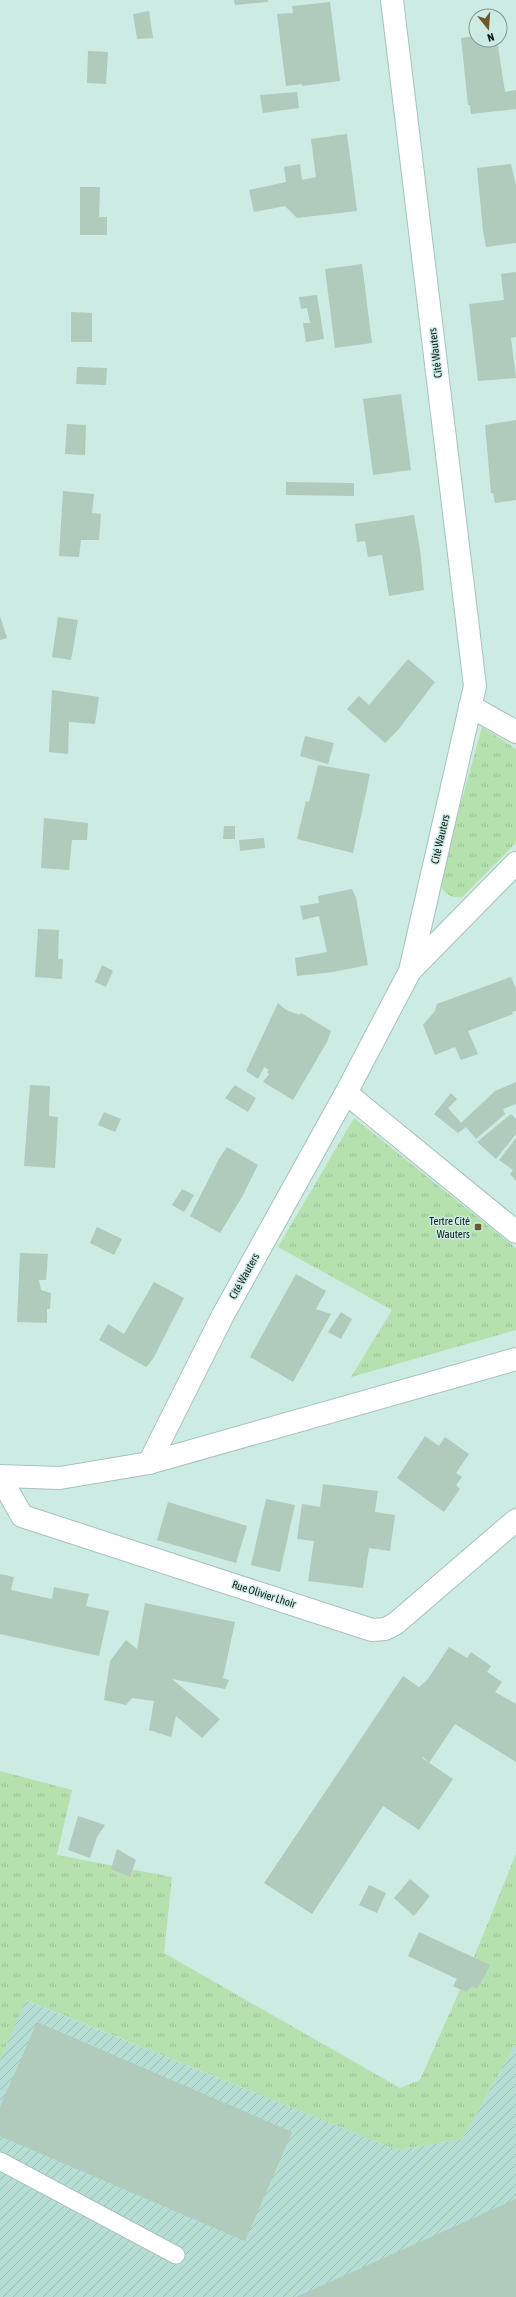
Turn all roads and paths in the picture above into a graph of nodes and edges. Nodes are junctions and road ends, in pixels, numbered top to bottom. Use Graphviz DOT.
graph roads {
  1 [pos="392,0"];
  2 [pos="470,706"];
  3 [pos="516,732"];
  4 [pos="516,864"];
  5 [pos="410,971"];
  6 [pos="346,1093"];
  7 [pos="516,1232"];
  8 [pos="516,1359"];
  9 [pos="149,1463"];
  10 [pos="0,1476"];
  11 [pos="516,1520"];
  12 [pos="0,2161"];
  13 [pos="176,2255"];
  1 -- 2 [label="street, Cité Wauters"];
  2 -- 3 [label="street"];
  2 -- 5 [label="street, Cité Wauters"];
  4 -- 5 [label="street, Cité Wauters"];
  5 -- 6 [label="street, Cité Wauters"];
  6 -- 7 [label="street"];
  6 -- 9 [label="street, Cité Wauters"];
  8 -- 9 [label="street, Rue Olivier Lhoir"];
  9 -- 10 [label="street, Rue Olivier Lhoir"];
  10 -- 11 [label="street, Rue Olivier Lhoir"];
  12 -- 13 [label="lane"];
}
